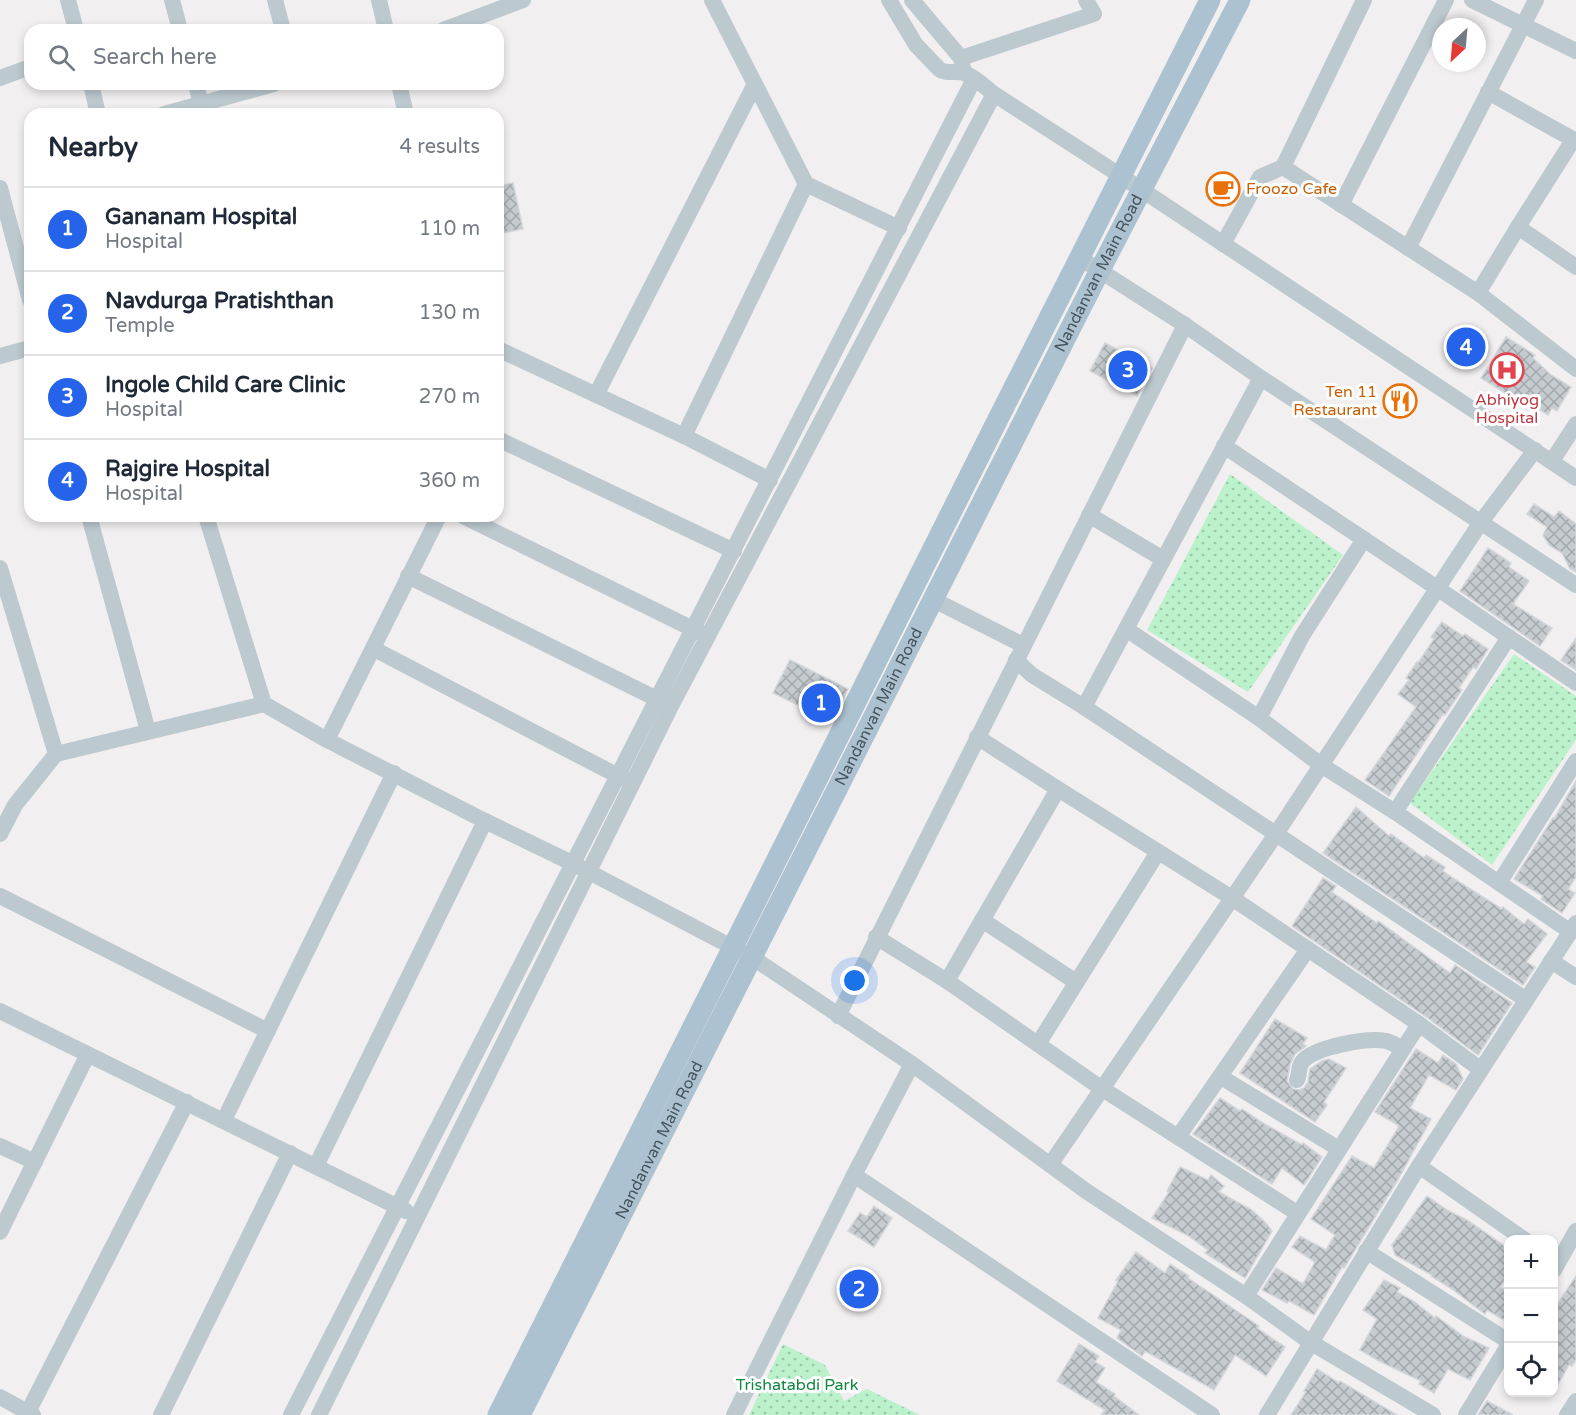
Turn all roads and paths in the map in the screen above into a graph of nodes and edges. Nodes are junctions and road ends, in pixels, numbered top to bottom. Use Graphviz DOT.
graph roads {
  1 [pos="68,0"];
  2 [pos="172,0"];
  3 [pos="274,0"];
  4 [pos="379,0"];
  5 [pos="523,0"];
  6 [pos="712,0"];
  7 [pos="888,0"];
  8 [pos="912,0"];
  9 [pos="1210,0"];
  10 [pos="1240,0"];
  11 [pos="1364,0"];
  12 [pos="1446,0"];
  13 [pos="1472,0"];
  14 [pos="1536,0"];
  15 [pos="1094,5"];
  16 [pos="74,24"];
  17 [pos="178,24"];
  18 [pos="282,24"];
  19 [pos="385,24"];
  20 [pos="459,24"];
  21 [pos="1523,24"];
  22 [pos="1576,51"];
  23 [pos="24,69"];
  24 [pos="966,70"];
  25 [pos="0,78"];
  26 [pos="755,84"];
  27 [pos="92,90"];
  28 [pos="198,90"];
  29 [pos="252,90"];
  30 [pos="400,90"];
  31 [pos="1488,92"];
  32 [pos="994,94"];
  33 [pos="201,104"];
  34 [pos="96,108"];
  35 [pos="186,108"];
  36 [pos="405,108"];
  37 [pos="1574,140"];
  38 [pos="1283,167"];
  39 [pos="1121,176"];
  40 [pos="806,184"];
  41 [pos="0,188"];
  42 [pos="1142,191"];
  43 [pos="1341,205"];
  44 [pos="1518,226"];
  45 [pos="899,228"];
  46 [pos="1223,244"];
  47 [pos="1408,248"];
  48 [pos="1080,258"];
  49 [pos="1576,267"];
  50 [pos="1100,270"];
  51 [pos="24,278"];
  52 [pos="1478,293"];
  53 [pos="1185,325"];
  54 [pos="24,350"];
  55 [pos="504,352"];
  56 [pos="0,356"];
  57 [pos="1576,369"];
  58 [pos="1261,378"];
  59 [pos="596,395"];
  60 [pos="1576,424"];
  61 [pos="684,436"];
  62 [pos="504,442"];
  63 [pos="1224,446"];
  64 [pos="1535,450"];
  65 [pos="1552,461"];
  66 [pos="1576,478"];
  67 [pos="770,480"];
  68 [pos="1089,515"];
  69 [pos="91,522"];
  70 [pos="208,522"];
  71 [pos="436,522"];
  72 [pos="475,522"];
  73 [pos="1481,522"];
  74 [pos="1364,539"];
  75 [pos="734,551"];
  76 [pos="1163,560"];
  77 [pos="0,568"];
  78 [pos="408,576"];
  79 [pos="1576,585"];
  80 [pos="1437,588"];
  81 [pos="934,600"];
  82 [pos="1126,629"];
  83 [pos="700,632"];
  84 [pos="1509,637"];
  85 [pos="374,649"];
  86 [pos="1019,653"];
  87 [pos="1576,683"];
  88 [pos="664,703"];
  89 [pos="264,704"];
  90 [pos="1084,707"];
  91 [pos="1259,717"];
  92 [pos="148,732"];
  93 [pos="977,736"];
  94 [pos="327,740"];
  95 [pos="56,754"];
  96 [pos="1576,761"];
  97 [pos="1321,765"];
  98 [pos="394,773"];
  99 [pos="617,775"];
  100 [pos="633,784"];
  101 [pos="1058,789"];
  102 [pos="1395,812"];
  103 [pos="485,821"];
  104 [pos="0,834"];
  105 [pos="1276,834"];
  106 [pos="1158,852"];
  107 [pos="572,863"];
  108 [pos="589,871"];
  109 [pos="1499,883"];
  110 [pos="0,896"];
  111 [pos="1232,898"];
  112 [pos="982,921"];
  113 [pos="1573,927"];
  114 [pos="876,937"];
  115 [pos="733,947"];
  116 [pos="1308,949"];
  117 [pos="753,958"];
  118 [pos="1551,961"];
  119 [pos="1576,977"];
  120 [pos="947,981"];
  121 [pos="1076,982"];
  122 [pos="1525,999"];
  123 [pos="0,1011"];
  124 [pos="838,1016"];
  125 [pos="1419,1024"];
  126 [pos="268,1030"];
  127 [pos="1038,1044"];
  128 [pos="1403,1049"];
  129 [pos="87,1056"];
  130 [pos="912,1064"];
  131 [pos="1480,1069"];
  132 [pos="1221,1077"];
  133 [pos="1297,1080"];
  134 [pos="1101,1088"];
  135 [pos="187,1102"];
  136 [pos="224,1120"];
  137 [pos="1178,1137"];
  138 [pos="0,1146"];
  139 [pos="1339,1149"];
  140 [pos="290,1153"];
  141 [pos="34,1162"];
  142 [pos="1050,1165"];
  143 [pos="316,1166"];
  144 [pos="1419,1166"];
  145 [pos="854,1175"];
  146 [pos="398,1207"];
  147 [pos="1297,1213"];
  148 [pos="418,1216"];
  149 [pos="0,1232"];
  150 [pos="1576,1232"];
  151 [pos="1519,1235"];
  152 [pos="1366,1251"];
  153 [pos="1558,1259"];
  154 [pos="1246,1296"];
  155 [pos="1504,1340"];
  156 [pos="1310,1342"];
  157 [pos="1504,1351"];
  158 [pos="0,1397"];
  159 [pos="1576,1401"];
  160 [pos="31,1414"];
  161 [pos="161,1415"];
  162 [pos="291,1415"];
  163 [pos="319,1415"];
  164 [pos="498,1415"];
  165 [pos="520,1415"];
  166 [pos="734,1415"];
  167 [pos="1212,1415"];
  168 [pos="1267,1415"];
  169 [pos="1433,1415"];
  170 [pos="1466,1415"];
  171 [pos="1567,1415"];
  1 -- 16 [label="street"];
  2 -- 17 [label="street"];
  3 -- 18 [label="street"];
  4 -- 19 [label="street"];
  5 -- 20 [label="street"];
  6 -- 26 [label="street"];
  7 -- 24 [label="street"];
  8 -- 24 [label="street"];
  9 -- 39 [label="main road"];
  10 -- 42 [label="main road, Nandanvan Main Road"];
  11 -- 38 [label="street"];
  12 -- 43 [label="street"];
  13 -- 21 [label="street"];
  14 -- 21 [label="street"];
  15 -- 24 [label="street"];
  21 -- 22 [label="street"];
  21 -- 31 [label="street"];
  23 -- 25 [label="street"];
  24 -- 32 [label="street"];
  24 -- 45 [label="street"];
  26 -- 40 [label="street"];
  26 -- 59 [label="street"];
  27 -- 34 [label="street"];
  28 -- 33 [label="street"];
  29 -- 33 [label="street"];
  30 -- 36 [label="street"];
  31 -- 37 [label="street"];
  31 -- 47 [label="street"];
  32 -- 39 [label="street"];
  32 -- 83 [label="street"];
  33 -- 35 [label="street"];
  37 -- 44 [label="street"];
  38 -- 43 [label="street"];
  38 -- 46 [label="street"];
  39 -- 42 [label="street"];
  39 -- 48 [label="main road"];
  40 -- 45 [label="street"];
  40 -- 61 [label="street"];
  41 -- 51 [label="street"];
  42 -- 46 [label="street"];
  42 -- 50 [label="main road, Nandanvan Main Road"];
  43 -- 47 [label="street"];
  44 -- 49 [label="street"];
  44 -- 52 [label="street"];
  45 -- 67 [label="street"];
  46 -- 64 [label="street"];
  47 -- 52 [label="street"];
  48 -- 50 [label="street"];
  48 -- 115 [label="main road"];
  50 -- 53 [label="street"];
  50 -- 81 [label="main road, Nandanvan Main Road"];
  52 -- 57 [label="street"];
  53 -- 58 [label="street"];
  53 -- 68 [label="street"];
  54 -- 56 [label="street"];
  55 -- 59 [label="street"];
  58 -- 63 [label="street"];
  58 -- 73 [label="street"];
  59 -- 61 [label="street"];
  60 -- 65 [label="street"];
  61 -- 67 [label="street"];
  62 -- 75 [label="street"];
  63 -- 74 [label="street"];
  63 -- 76 [label="street"];
  64 -- 65 [label="street"];
  64 -- 73 [label="street"];
  65 -- 66 [label="street"];
  67 -- 75 [label="street"];
  68 -- 76 [label="street"];
  68 -- 86 [label="street"];
  69 -- 92 [label="street"];
  70 -- 89 [label="street"];
  71 -- 78 [label="street"];
  72 -- 83 [label="street"];
  73 -- 79 [label="street"];
  73 -- 80 [label="street"];
  74 -- 80 [label="street"];
  74 -- 91 [label="street"];
  75 -- 83 [label="street"];
  76 -- 82 [label="street"];
  77 -- 95 [label="street"];
  78 -- 85 [label="street"];
  78 -- 88 [label="street"];
  80 -- 84 [label="street"];
  80 -- 97 [label="street"];
  81 -- 86 [label="street"];
  81 -- 117 [label="main road, Nandanvan Main Road"];
  82 -- 90 [label="street"];
  82 -- 91 [label="street"];
  83 -- 88 [label="street"];
  84 -- 87 [label="street"];
  84 -- 102 [label="street"];
  85 -- 94 [label="street"];
  85 -- 99 [label="street"];
  86 -- 90 [label="street"];
  86 -- 93 [label="street"];
  88 -- 99 [label="street"];
  88 -- 100 [label="street"];
  89 -- 92 [label="street"];
  89 -- 94 [label="street"];
  90 -- 105 [label="street"];
  91 -- 97 [label="street"];
  92 -- 95 [label="street"];
  93 -- 101 [label="street"];
  93 -- 114 [label="street"];
  94 -- 98 [label="street"];
  95 -- 104 [label="street"];
  96 -- 109 [label="street"];
  97 -- 102 [label="street"];
  97 -- 105 [label="street"];
  98 -- 103 [label="street"];
  98 -- 126 [label="street"];
  99 -- 100 [label="street"];
  99 -- 107 [label="street"];
  100 -- 108 [label="street"];
  101 -- 106 [label="street"];
  101 -- 112 [label="street"];
  102 -- 109 [label="street"];
  103 -- 107 [label="street"];
  103 -- 143 [label="street"];
  105 -- 111 [label="street"];
  105 -- 122 [label="street"];
  106 -- 111 [label="street"];
  106 -- 121 [label="street"];
  107 -- 108 [label="street"];
  107 -- 146 [label="street"];
  108 -- 115 [label="street"];
  108 -- 148 [label="street"];
  109 -- 113 [label="street"];
  110 -- 126 [label="street"];
  111 -- 116 [label="street"];
  111 -- 134 [label="street"];
  112 -- 120 [label="street"];
  112 -- 121 [label="street"];
  113 -- 118 [label="street"];
  114 -- 120 [label="street"];
  114 -- 124 [label="street"];
  115 -- 117 [label="street"];
  115 -- 164 [label="main road"];
  116 -- 125 [label="street"];
  116 -- 132 [label="street"];
  117 -- 124 [label="street"];
  117 -- 165 [label="main road, Nandanvan Main Road"];
  118 -- 119 [label="street"];
  118 -- 122 [label="street"];
  120 -- 127 [label="street"];
  121 -- 127 [label="street"];
  122 -- 131 [label="street"];
  123 -- 129 [label="street"];
  124 -- 130 [label="street"];
  125 -- 128 [label="street"];
  125 -- 131 [label="street"];
  126 -- 136 [label="street"];
  127 -- 134 [label="street"];
  128 -- 133 [label="street"];
  128 -- 139 [label="street"];
  129 -- 135 [label="street"];
  129 -- 141 [label="street"];
  130 -- 142 [label="street"];
  130 -- 145 [label="street"];
  131 -- 144 [label="street"];
  132 -- 137 [label="street"];
  132 -- 139 [label="street"];
  134 -- 137 [label="street"];
  134 -- 142 [label="street"];
  135 -- 136 [label="street"];
  135 -- 160 [label="street"];
  136 -- 140 [label="street"];
  137 -- 147 [label="street"];
  138 -- 141 [label="street"];
  139 -- 147 [label="street"];
  140 -- 143 [label="street"];
  140 -- 161 [label="street"];
  141 -- 149 [label="street"];
  142 -- 154 [label="street"];
  143 -- 146 [label="street"];
  144 -- 151 [label="street"];
  144 -- 152 [label="street"];
  145 -- 166 [label="street"];
  145 -- 167 [label="street"];
  146 -- 148 [label="street"];
  146 -- 162 [label="street"];
  147 -- 154 [label="street"];
  148 -- 163 [label="street"];
  150 -- 153 [label="street"];
  152 -- 155 [label="street"];
  152 -- 156 [label="street"];
  154 -- 156 [label="street"];
  156 -- 168 [label="street"];
  156 -- 169 [label="street"];
  157 -- 170 [label="street"];
  158 -- 160 [label="street"];
  159 -- 171 [label="street"];
}
